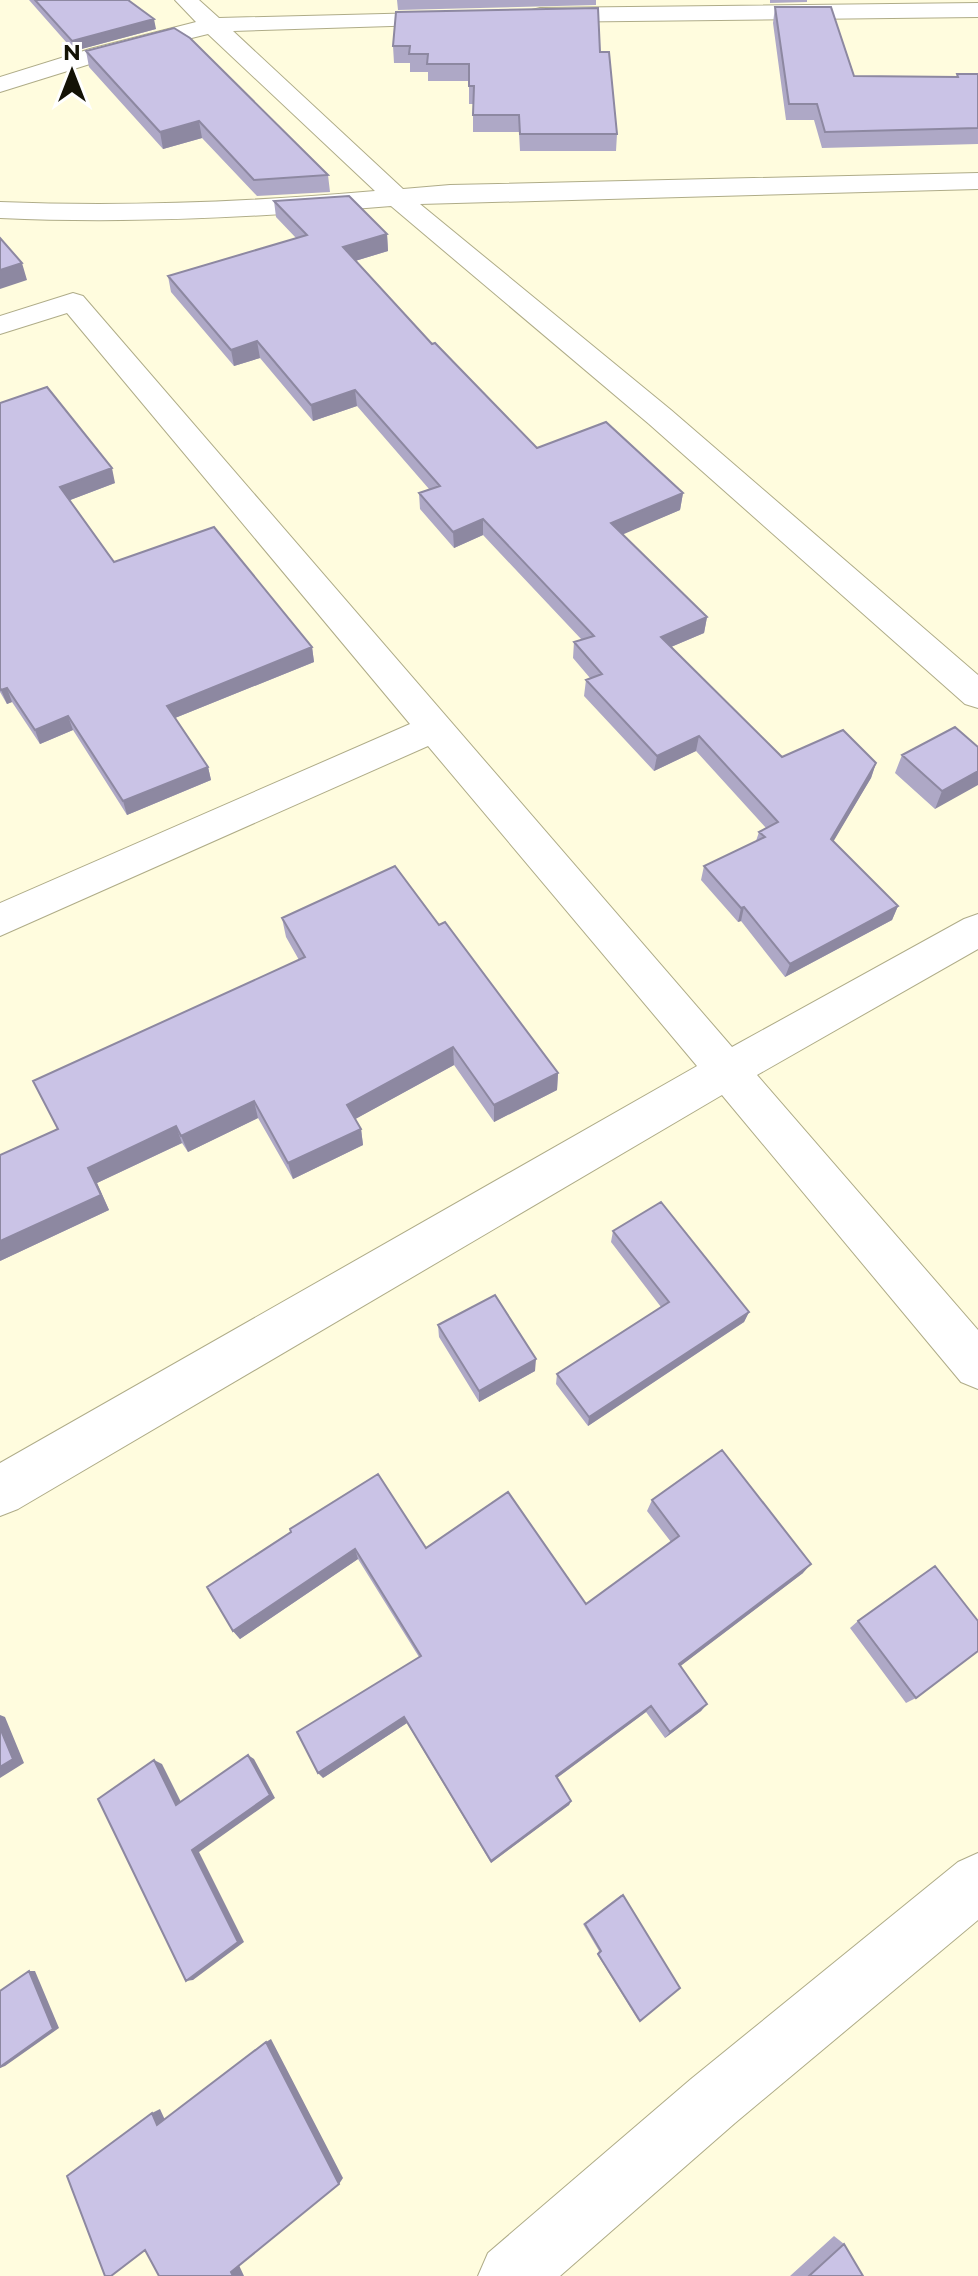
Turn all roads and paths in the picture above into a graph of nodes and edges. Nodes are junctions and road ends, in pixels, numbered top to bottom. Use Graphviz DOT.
graph roads {
  1 [pos="186,0"];
  2 [pos="978,10"];
  3 [pos="481,16"];
  4 [pos="512,16"];
  5 [pos="214,25"];
  6 [pos="0,85"];
  7 [pos="978,181"];
  8 [pos="396,197"];
  9 [pos="0,210"];
  10 [pos="0,325"];
  11 [pos="978,695"];
  12 [pos="433,729"];
  13 [pos="0,920"];
  14 [pos="978,930"];
  15 [pos="728,1070"];
  16 [pos="978,1366"];
  17 [pos="0,1491"];
  18 [pos="978,1882"];
  19 [pos="511,2276"];
  1 -- 5 [label="street"];
  2 -- 4 [label="street"];
  3 -- 5 [label="street"];
  5 -- 6 [label="street"];
  5 -- 8 [label="street"];
  7 -- 8 [label="street"];
  8 -- 9 [label="street"];
  8 -- 11 [label="street"];
  10 -- 12 [label="street"];
  12 -- 13 [label="street"];
  12 -- 15 [label="street"];
  14 -- 15 [label="street"];
  15 -- 16 [label="street"];
  15 -- 17 [label="street"];
  18 -- 19 [label="street"];
}
